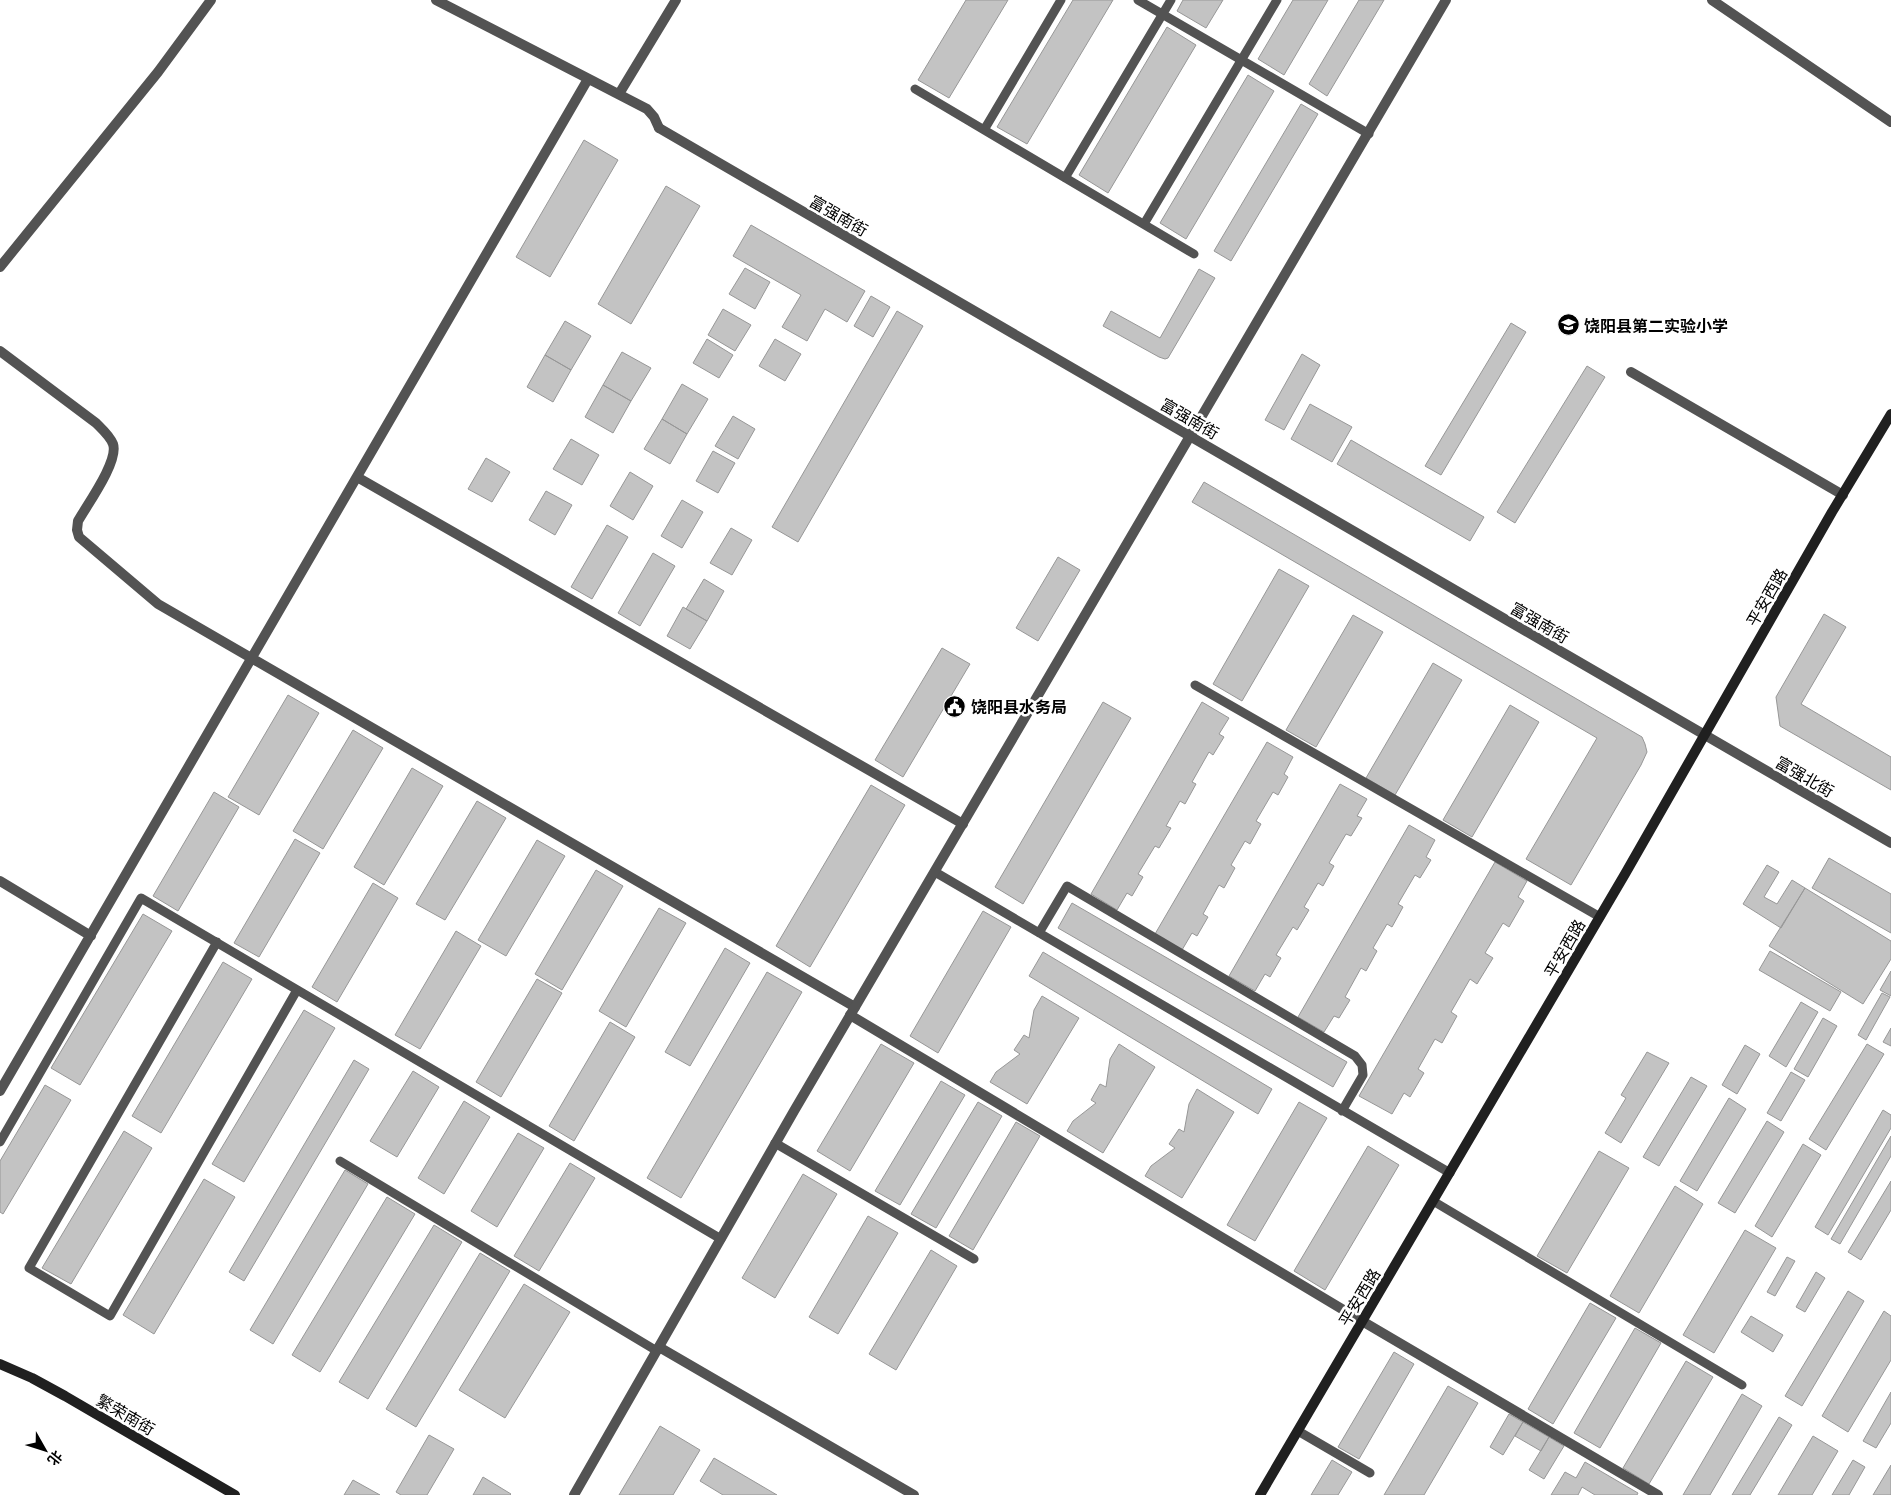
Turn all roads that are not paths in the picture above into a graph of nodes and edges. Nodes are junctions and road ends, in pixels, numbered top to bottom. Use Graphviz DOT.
graph roads {
  1 [pos="211,0"];
  2 [pos="436,0"];
  3 [pos="676,0"];
  4 [pos="1061,0"];
  5 [pos="1138,0"];
  6 [pos="1171,0"];
  7 [pos="1277,0"];
  8 [pos="1446,0"];
  9 [pos="1712,0"];
  10 [pos="1163,14"];
  11 [pos="1242,60"];
  12 [pos="588,79"];
  13 [pos="915,89"];
  14 [pos="618,94"];
  15 [pos="1891,122"];
  16 [pos="984,130"];
  17 [pos="1369,134"];
  18 [pos="1065,178"];
  19 [pos="1144,224"];
  20 [pos="1194,254"];
  21 [pos="0,267"];
  22 [pos="0,351"];
  23 [pos="1631,372"];
  24 [pos="1891,414"];
  25 [pos="1191,436"];
  26 [pos="356,476"];
  27 [pos="1843,495"];
  28 [pos="251,658"];
  29 [pos="1195,685"];
  30 [pos="1705,735"];
  31 [pos="963,824"];
  32 [pos="1891,843"];
  33 [pos="935,872"];
  34 [pos="0,880"];
  35 [pos="1600,917"];
  36 [pos="1039,933"];
  37 [pos="91,936"];
  38 [pos="216,942"];
  39 [pos="297,990"];
  40 [pos="853,1011"];
  41 [pos="0,1091"];
  42 [pos="1342,1110"];
  43 [pos="0,1142"];
  44 [pos="775,1143"];
  45 [pos="340,1161"];
  46 [pos="1450,1173"];
  47 [pos="1433,1201"];
  48 [pos="721,1239"];
  49 [pos="974,1259"];
  50 [pos="1362,1321"];
  51 [pos="658,1349"];
  52 [pos="0,1364"];
  53 [pos="1742,1385"];
  54 [pos="1298,1430"];
  55 [pos="1370,1473"];
  56 [pos="235,1495"];
  57 [pos="574,1495"];
  58 [pos="914,1495"];
  59 [pos="1260,1495"];
  60 [pos="1658,1495"];
  1 -- 21 [label="street"];
  2 -- 12 [label="street"];
  3 -- 14 [label="street"];
  4 -- 16 [label="lane"];
  5 -- 10 [label="lane"];
  6 -- 10 [label="lane"];
  7 -- 11 [label="lane"];
  8 -- 17 [label="street"];
  9 -- 15 [label="street"];
  10 -- 11 [label="lane"];
  10 -- 18 [label="lane"];
  11 -- 17 [label="lane"];
  11 -- 19 [label="lane"];
  12 -- 14 [label="street"];
  12 -- 26 [label="street"];
  13 -- 16 [label="lane"];
  14 -- 25 [label="street, 富强南街"];
  16 -- 18 [label="lane"];
  17 -- 25 [label="street"];
  18 -- 19 [label="lane"];
  19 -- 20 [label="lane"];
  22 -- 28 [label="street"];
  23 -- 27 [label="street"];
  24 -- 27 [label="main road, 平安西路"];
  25 -- 30 [label="street, 富强南街"];
  25 -- 31 [label="street"];
  26 -- 28 [label="street"];
  26 -- 31 [label="street"];
  27 -- 30 [label="main road, 平安西路"];
  28 -- 37 [label="street"];
  28 -- 40 [label="street"];
  29 -- 35 [label="lane"];
  30 -- 32 [label="street, 富强北街"];
  30 -- 35 [label="main road, 平安西路"];
  31 -- 33 [label="street"];
  33 -- 36 [label="lane"];
  33 -- 40 [label="street"];
  34 -- 37 [label="street"];
  35 -- 46 [label="main road, 平安西路"];
  36 -- 42 [label="lane"];
  36 -- 42 [label="lane"];
  37 -- 41 [label="street"];
  38 -- 39 [label="lane"];
  38 -- 39 [label="lane"];
  38 -- 43 [label="lane"];
  39 -- 48 [label="lane"];
  40 -- 44 [label="street"];
  40 -- 50 [label="street"];
  42 -- 46 [label="lane"];
  44 -- 48 [label="street"];
  44 -- 49 [label="lane"];
  45 -- 51 [label="lane"];
  46 -- 47 [label="main road, 平安西路"];
  47 -- 50 [label="main road, 平安西路"];
  47 -- 53 [label="lane"];
  48 -- 51 [label="street"];
  50 -- 54 [label="main road, 平安西路"];
  50 -- 60 [label="street"];
  51 -- 57 [label="street"];
  51 -- 58 [label="street"];
  52 -- 56 [label="main road, 繁荣南街"];
  54 -- 55 [label="lane"];
  54 -- 59 [label="main road, 平安西路"];
}
